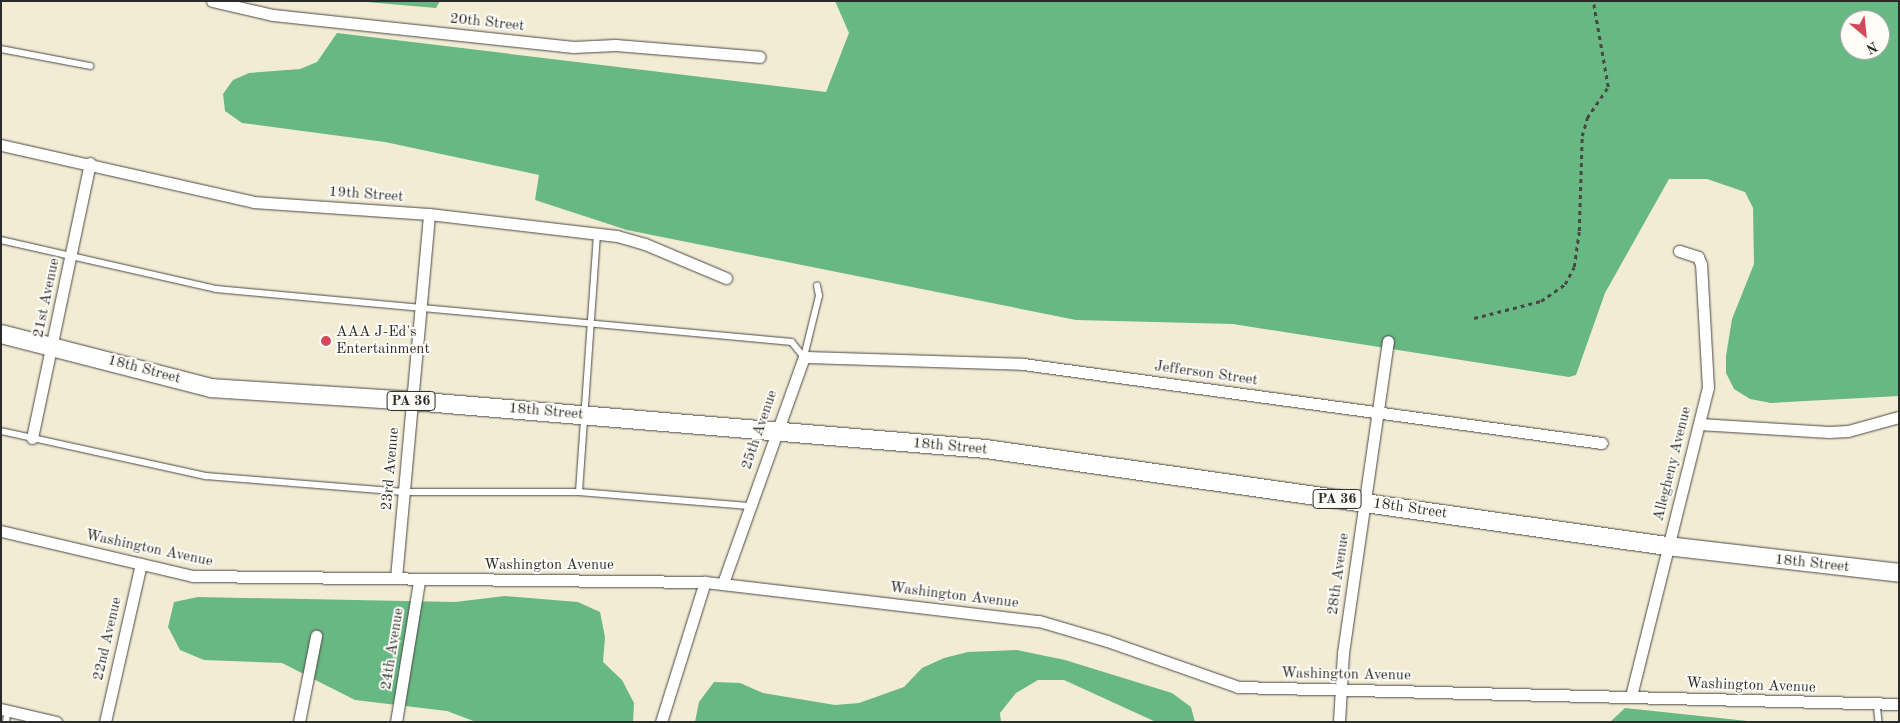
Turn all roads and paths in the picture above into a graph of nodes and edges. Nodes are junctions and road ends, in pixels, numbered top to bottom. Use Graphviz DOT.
graph roads {
  1 [pos="212,1"];
  2 [pos="1593,1"];
  3 [pos="1,49"];
  4 [pos="760,57"];
  5 [pos="90,66"];
  6 [pos="1,145"];
  7 [pos="90,163"];
  8 [pos="429,214"];
  9 [pos="597,233"];
  10 [pos="1,240"];
  11 [pos="1679,250"];
  12 [pos="71,255"];
  13 [pos="726,278"];
  14 [pos="817,286"];
  15 [pos="420,308"];
  16 [pos="1474,318"];
  17 [pos="590,323"];
  18 [pos="1,334"];
  19 [pos="1388,341"];
  20 [pos="52,346"];
  21 [pos="804,356"];
  22 [pos="412,401"];
  23 [pos="1378,414"];
  24 [pos="585,416"];
  25 [pos="1899,417"];
  26 [pos="1700,424"];
  27 [pos="1,431"];
  28 [pos="774,432"];
  29 [pos="32,438"];
  30 [pos="1602,443"];
  31 [pos="404,492"];
  32 [pos="580,492"];
  33 [pos="1365,503"];
  34 [pos="751,506"];
  35 [pos="1,531"];
  36 [pos="1668,546"];
  37 [pos="141,564"];
  38 [pos="1899,573"];
  39 [pos="396,578"];
  40 [pos="419,581"];
  41 [pos="705,582"];
  42 [pos="723,583"];
  43 [pos="316,636"];
  44 [pos="1341,689"];
  45 [pos="1631,696"];
  46 [pos="1877,703"];
  47 [pos="1899,704"];
  48 [pos="5,714"];
  49 [pos="56,722"];
  50 [pos="104,722"];
  51 [pos="299,722"];
  52 [pos="396,722"];
  53 [pos="661,722"];
  54 [pos="1339,722"];
  55 [pos="1879,722"];
  1 -- 4 [label="street, 20th Street"];
  2 -- 16 [label="path"];
  3 -- 5 [label="lane"];
  6 -- 7 [label="street, 19th Street"];
  7 -- 8 [label="street, 19th Street"];
  7 -- 12 [label="street, 21st Avenue"];
  8 -- 9 [label="street, 19th Street"];
  8 -- 15 [label="street, 23rd Avenue"];
  9 -- 13 [label="street, 19th Street"];
  9 -- 17 [label="lane"];
  10 -- 12 [label="lane"];
  11 -- 26 [label="street, Allegheny Avenue"];
  12 -- 15 [label="lane"];
  12 -- 20 [label="street, 21st Avenue"];
  14 -- 21 [label="lane, 25th Avenue"];
  15 -- 17 [label="lane"];
  15 -- 22 [label="street, 23rd Avenue"];
  17 -- 21 [label="lane"];
  17 -- 24 [label="lane"];
  18 -- 20 [label="main road, 18th Street / PA 36"];
  19 -- 23 [label="street, 28th Avenue"];
  20 -- 22 [label="main road, 18th Street / PA 36"];
  20 -- 29 [label="street, 21st Avenue"];
  21 -- 23 [label="street, Jefferson Street"];
  21 -- 28 [label="street, 25th Avenue"];
  22 -- 24 [label="main road, 18th Street / PA 36"];
  22 -- 31 [label="street, 23rd Avenue"];
  23 -- 30 [label="street, Jefferson Street"];
  23 -- 33 [label="street, 28th Avenue"];
  24 -- 28 [label="main road, 18th Street / PA 36"];
  24 -- 32 [label="lane"];
  25 -- 26 [label="street"];
  26 -- 36 [label="street, Allegheny Avenue"];
  27 -- 29 [label="lane"];
  28 -- 33 [label="main road, 18th Street / PA 36"];
  28 -- 34 [label="street, 25th Avenue"];
  29 -- 31 [label="lane"];
  31 -- 32 [label="lane"];
  31 -- 39 [label="street, 23rd Avenue"];
  32 -- 34 [label="lane"];
  33 -- 36 [label="main road, 18th Street / PA 36"];
  33 -- 44 [label="street, 28th Avenue"];
  34 -- 42 [label="street, 25th Avenue"];
  35 -- 37 [label="street, Washington Avenue"];
  36 -- 38 [label="main road, 18th Street / PA 36"];
  36 -- 45 [label="street, Allegheny Avenue"];
  37 -- 39 [label="street, Washington Avenue"];
  37 -- 50 [label="street, 22nd Avenue"];
  39 -- 40 [label="street, Washington Avenue"];
  40 -- 41 [label="street, Washington Avenue"];
  40 -- 52 [label="street, 24th Avenue"];
  41 -- 42 [label="street, Washington Avenue"];
  41 -- 53 [label="street"];
  42 -- 44 [label="street, Washington Avenue"];
  43 -- 51 [label="street"];
  44 -- 45 [label="street, Washington Avenue"];
  44 -- 54 [label="street, 28th Avenue"];
  45 -- 46 [label="street, Washington Avenue"];
  46 -- 47 [label="street, Washington Avenue"];
  46 -- 55 [label="lane"];
  48 -- 49 [label="street"];
}
